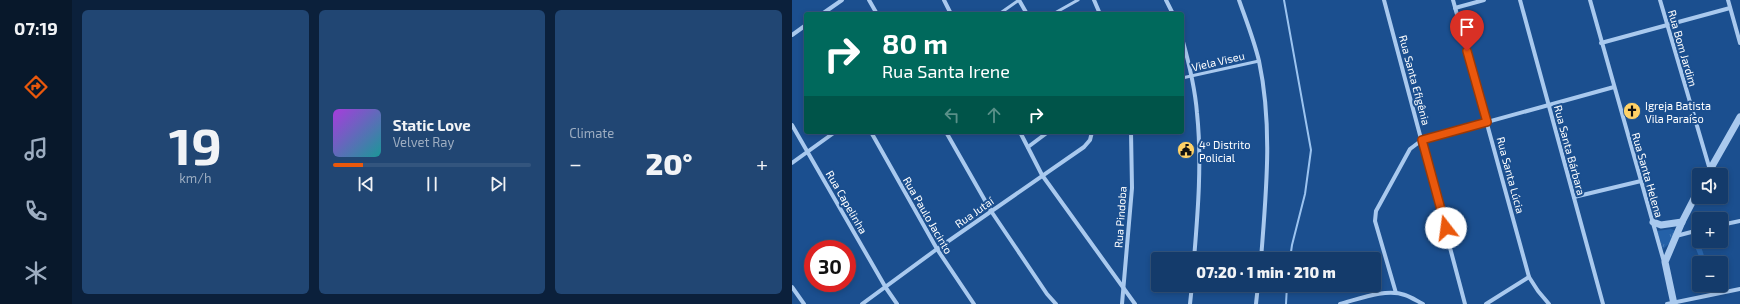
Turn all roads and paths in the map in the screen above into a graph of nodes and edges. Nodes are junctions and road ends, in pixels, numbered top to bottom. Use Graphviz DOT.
graph roads {
  1 [pos="842,0"];
  2 [pos="869,0"];
  3 [pos="944,0"];
  4 [pos="1019,0"];
  5 [pos="1078,0"];
  6 [pos="1094,0"];
  7 [pos="1166,0"];
  8 [pos="1239,0"];
  9 [pos="1384,0"];
  10 [pos="1453,0"];
  11 [pos="1484,0"];
  12 [pos="1520,0"];
  13 [pos="1590,0"];
  14 [pos="1660,0"];
  15 [pos="1728,0"];
  16 [pos="1455,8"];
  17 [pos="1730,8"];
  18 [pos="825,12"];
  19 [pos="876,12"];
  20 [pos="951,12"];
  21 [pos="1003,12"];
  22 [pos="1026,12"];
  23 [pos="1057,12"];
  24 [pos="1099,12"];
  25 [pos="1172,12"];
  26 [pos="1666,25"];
  27 [pos="804,26"];
  28 [pos="792,35"];
  29 [pos="1601,43"];
  30 [pos="1740,43"];
  31 [pos="1184,46"];
  32 [pos="1259,61"];
  33 [pos="1192,76"];
  34 [pos="1184,78"];
  35 [pos="1614,87"];
  36 [pos="1549,105"];
  37 [pos="1740,117"];
  38 [pos="1487,122"];
  39 [pos="792,125"];
  40 [pos="832,134"];
  41 [pos="872,134"];
  42 [pos="947,134"];
  43 [pos="1021,134"];
  44 [pos="1045,134"];
  45 [pos="1092,134"];
  46 [pos="1131,134"];
  47 [pos="1422,140"];
  48 [pos="1028,147"];
  49 [pos="808,152"];
  50 [pos="792,163"];
  51 [pos="1708,168"];
  52 [pos="1712,168"];
  53 [pos="1042,175"];
  54 [pos="1641,182"];
  55 [pos="1574,197"];
  56 [pos="1692,203"];
  57 [pos="991,211"];
  58 [pos="1740,221"];
  59 [pos="1653,222"];
  60 [pos="1682,222"];
  61 [pos="1728,224"];
  62 [pos="1692,232"];
  63 [pos="1675,236"];
  64 [pos="937,249"];
  65 [pos="1194,252"];
  66 [pos="1262,252"];
  67 [pos="1664,262"];
  68 [pos="1529,277"];
  69 [pos="792,288"];
  70 [pos="886,288"];
  71 [pos="1124,289"];
  72 [pos="1740,289"];
  73 [pos="1191,292"];
  74 [pos="1257,292"];
  75 [pos="1396,293"];
  76 [pos="804,304"];
  77 [pos="862,304"];
  78 [pos="896,304"];
  79 [pos="974,304"];
  80 [pos="1055,304"];
  81 [pos="1122,304"];
  82 [pos="1135,304"];
  83 [pos="1190,304"];
  84 [pos="1256,304"];
  85 [pos="1340,304"];
  86 [pos="1423,304"];
  87 [pos="1465,304"];
  88 [pos="1486,304"];
  89 [pos="1549,304"];
  90 [pos="1603,304"];
  91 [pos="1671,304"];
  1 -- 18 [label="street"];
  2 -- 19 [label="street"];
  3 -- 20 [label="street"];
  4 -- 21 [label="lane"];
  4 -- 22 [label="street"];
  5 -- 23 [label="lane"];
  6 -- 24 [label="street"];
  7 -- 25 [label="street"];
  8 -- 32 [label="street"];
  9 -- 47 [label="street, Rua Santa Efigênia"];
  10 -- 16 [label="street, Rua Santa Lúcia"];
  11 -- 16 [label="street"];
  12 -- 36 [label="street, Rua Santa Bárbara"];
  13 -- 29 [label="street, Rua Santa Helena"];
  14 -- 26 [label="street, Rua Bom Jardim"];
  15 -- 17 [label="street"];
  16 -- 38 [label="street, Rua Santa Lúcia"];
  17 -- 26 [label="street"];
  17 -- 30 [label="street"];
  26 -- 29 [label="street"];
  26 -- 51 [label="street, Rua Bom Jardim"];
  27 -- 28 [label="street"];
  29 -- 35 [label="street, Rua Santa Helena"];
  31 -- 33 [label="street"];
  32 -- 33 [label="lane, Viela Viseu"];
  32 -- 66 [label="street"];
  33 -- 34 [label="lane, Viela Viseu"];
  33 -- 65 [label="street"];
  35 -- 36 [label="street"];
  35 -- 54 [label="street, Rua Santa Helena"];
  36 -- 38 [label="street"];
  36 -- 55 [label="street, Rua Santa Bárbara"];
  37 -- 52 [label="street"];
  38 -- 47 [label="street"];
  38 -- 68 [label="street, Rua Santa Lúcia"];
  39 -- 49 [label="street, Rua Capelinha"];
  40 -- 49 [label="street"];
  41 -- 64 [label="street, Rua Paulo Jacinto"];
  42 -- 57 [label="street"];
  43 -- 48 [label="street"];
  44 -- 48 [label="street"];
  45 -- 53 [label="street, Rua Jutaí"];
  46 -- 71 [label="street, Rua Pindoba"];
  47 -- 75 [label="street"];
  47 -- 87 [label="street, Rua Santa Efigênia"];
  48 -- 53 [label="street"];
  49 -- 50 [label="street"];
  49 -- 70 [label="street, Rua Capelinha"];
  53 -- 57 [label="street, Rua Jutaí"];
  53 -- 71 [label="street"];
  54 -- 55 [label="street"];
  54 -- 59 [label="street, Rua Santa Helena"];
  55 -- 90 [label="street, Rua Santa Bárbara"];
  56 -- 60 [label="street"];
  57 -- 64 [label="street, Rua Jutaí"];
  57 -- 80 [label="street"];
  58 -- 61 [label="street"];
  59 -- 60 [label="street"];
  59 -- 67 [label="street, Rua Santa Helena"];
  60 -- 63 [label="street"];
  62 -- 63 [label="street"];
  63 -- 67 [label="street"];
  64 -- 70 [label="street, Rua Jutaí"];
  64 -- 79 [label="street, Rua Paulo Jacinto"];
  67 -- 91 [label="street"];
  68 -- 88 [label="street"];
  68 -- 89 [label="street, Rua Santa Lúcia"];
  69 -- 76 [label="street"];
  70 -- 77 [label="street, Rua Jutaí"];
  70 -- 78 [label="street, Rua Capelinha"];
  71 -- 81 [label="street, Rua Pindoba"];
  71 -- 82 [label="street"];
  72 -- 91 [label="street"];
  73 -- 83 [label="street"];
  74 -- 84 [label="street"];
  75 -- 85 [label="street"];
  75 -- 86 [label="street"];
}
